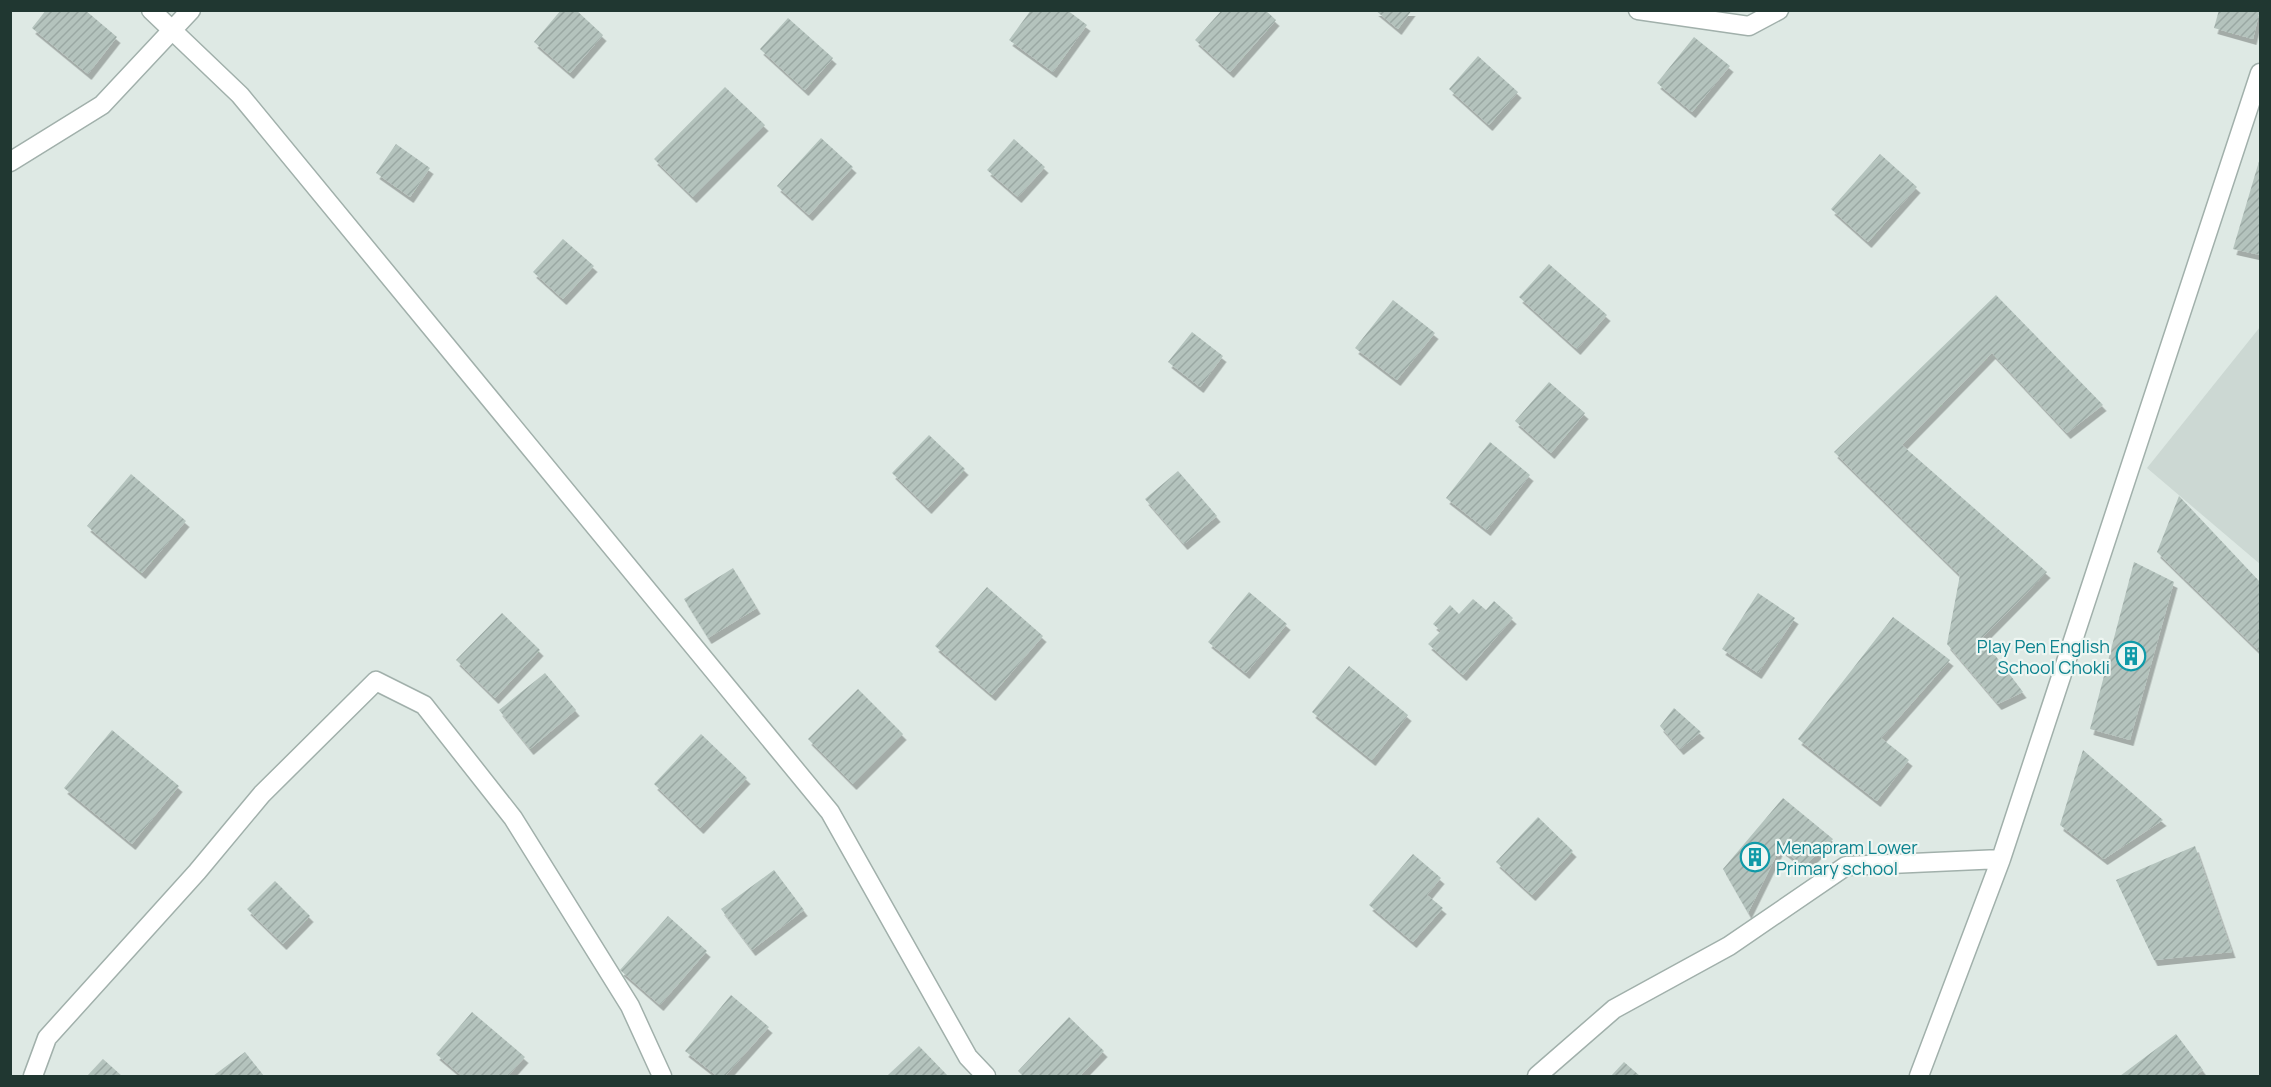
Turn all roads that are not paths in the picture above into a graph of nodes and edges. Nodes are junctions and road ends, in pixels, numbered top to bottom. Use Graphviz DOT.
graph roads {
  1 [pos="151,10"];
  2 [pos="191,10"];
  3 [pos="1638,10"];
  4 [pos="1779,10"];
  5 [pos="172,31"];
  6 [pos="2260,73"];
  7 [pos="10,162"];
  8 [pos="2001,859"];
  9 [pos="33,1077"];
  10 [pos="663,1077"];
  11 [pos="986,1077"];
  12 [pos="1537,1077"];
  13 [pos="1919,1077"];
  1 -- 5 [label="street"];
  2 -- 5 [label="street"];
  3 -- 4 [label="street"];
  5 -- 7 [label="street"];
  5 -- 11 [label="street"];
  6 -- 8 [label="street"];
  8 -- 12 [label="street"];
  8 -- 13 [label="street"];
  9 -- 10 [label="street"];
}
